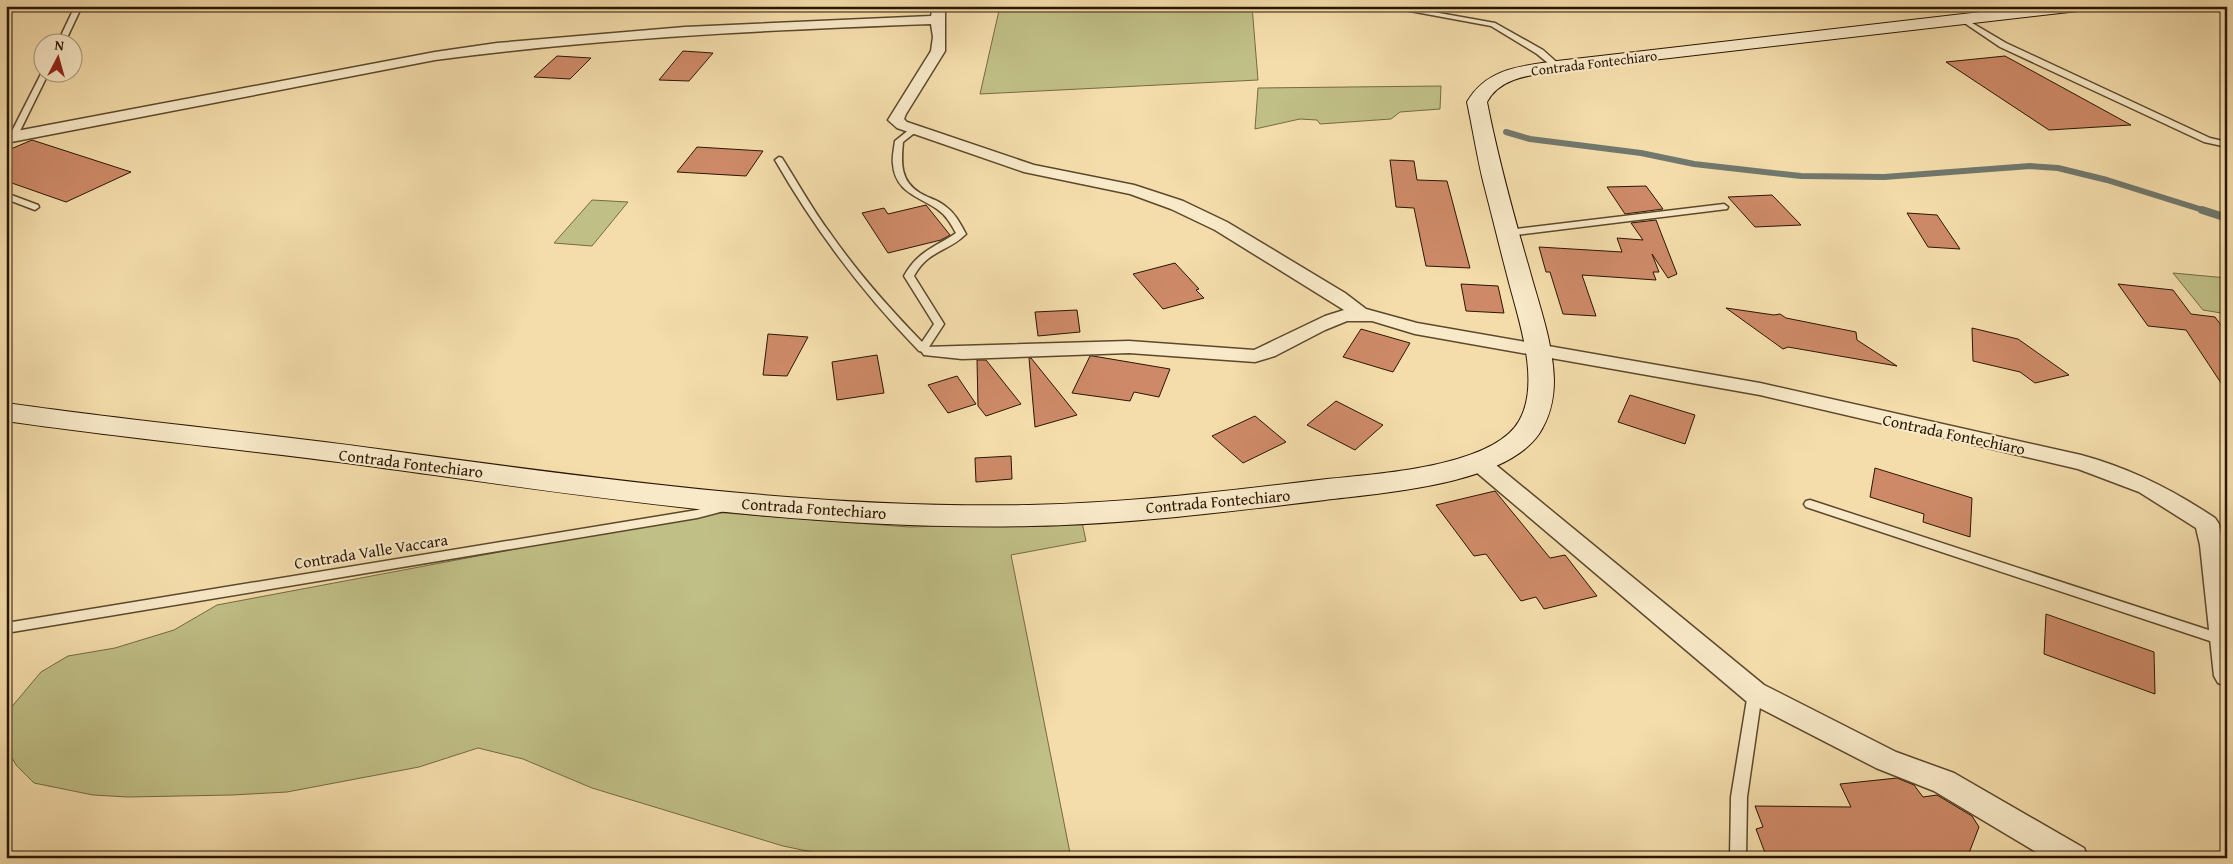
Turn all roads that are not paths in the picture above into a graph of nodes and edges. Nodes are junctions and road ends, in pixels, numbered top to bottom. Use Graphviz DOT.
graph roads {
  1 [pos="79,6"];
  2 [pos="1386,6"];
  3 [pos="2078,6"];
  4 [pos="938,13"];
  5 [pos="1962,20"];
  6 [pos="66,32"];
  7 [pos="1557,66"];
  8 [pos="40,82"];
  9 [pos="913,131"];
  10 [pos="10,137"];
  11 [pos="2227,146"];
  12 [pos="780,160"];
  13 [pos="6,196"];
  14 [pos="35,207"];
  15 [pos="1724,207"];
  16 [pos="1508,233"];
  17 [pos="1361,314"];
  18 [pos="1538,348"];
  19 [pos="927,350"];
  20 [pos="6,412"];
  21 [pos="1476,461"];
  22 [pos="740,503"];
  23 [pos="1810,504"];
  24 [pos="6,628"];
  25 [pos="2224,640"];
  26 [pos="2227,676"];
  27 [pos="1755,693"];
  28 [pos="1738,858"];
  29 [pos="2073,858"];
  1 -- 6 [label="lane"];
  2 -- 7 [label="lane"];
  3 -- 5 [label="main road, Contrada Fontechiaro"];
  4 -- 9 [label="street"];
  4 -- 10 [label="street"];
  5 -- 7 [label="main road, Contrada Fontechiaro"];
  5 -- 11 [label="lane"];
  7 -- 16 [label="main road, Contrada Fontechiaro"];
  8 -- 10 [label="lane"];
  9 -- 17 [label="street"];
  9 -- 19 [label="lane"];
  12 -- 19 [label="lane"];
  13 -- 14 [label="lane"];
  15 -- 16 [label="lane"];
  16 -- 18 [label="main road, Contrada Fontechiaro"];
  17 -- 18 [label="street"];
  17 -- 19 [label="street"];
  18 -- 21 [label="main road, Contrada Fontechiaro"];
  18 -- 25 [label="street, Contrada Fontechiaro"];
  20 -- 22 [label="main road, Contrada Fontechiaro"];
  21 -- 22 [label="main road, Contrada Fontechiaro"];
  21 -- 27 [label="street"];
  22 -- 24 [label="lane, Contrada Valle Vaccara"];
  23 -- 25 [label="lane"];
  25 -- 26 [label="street, Contrada Fontechiaro"];
  27 -- 28 [label="lane"];
  27 -- 29 [label="street"];
}
